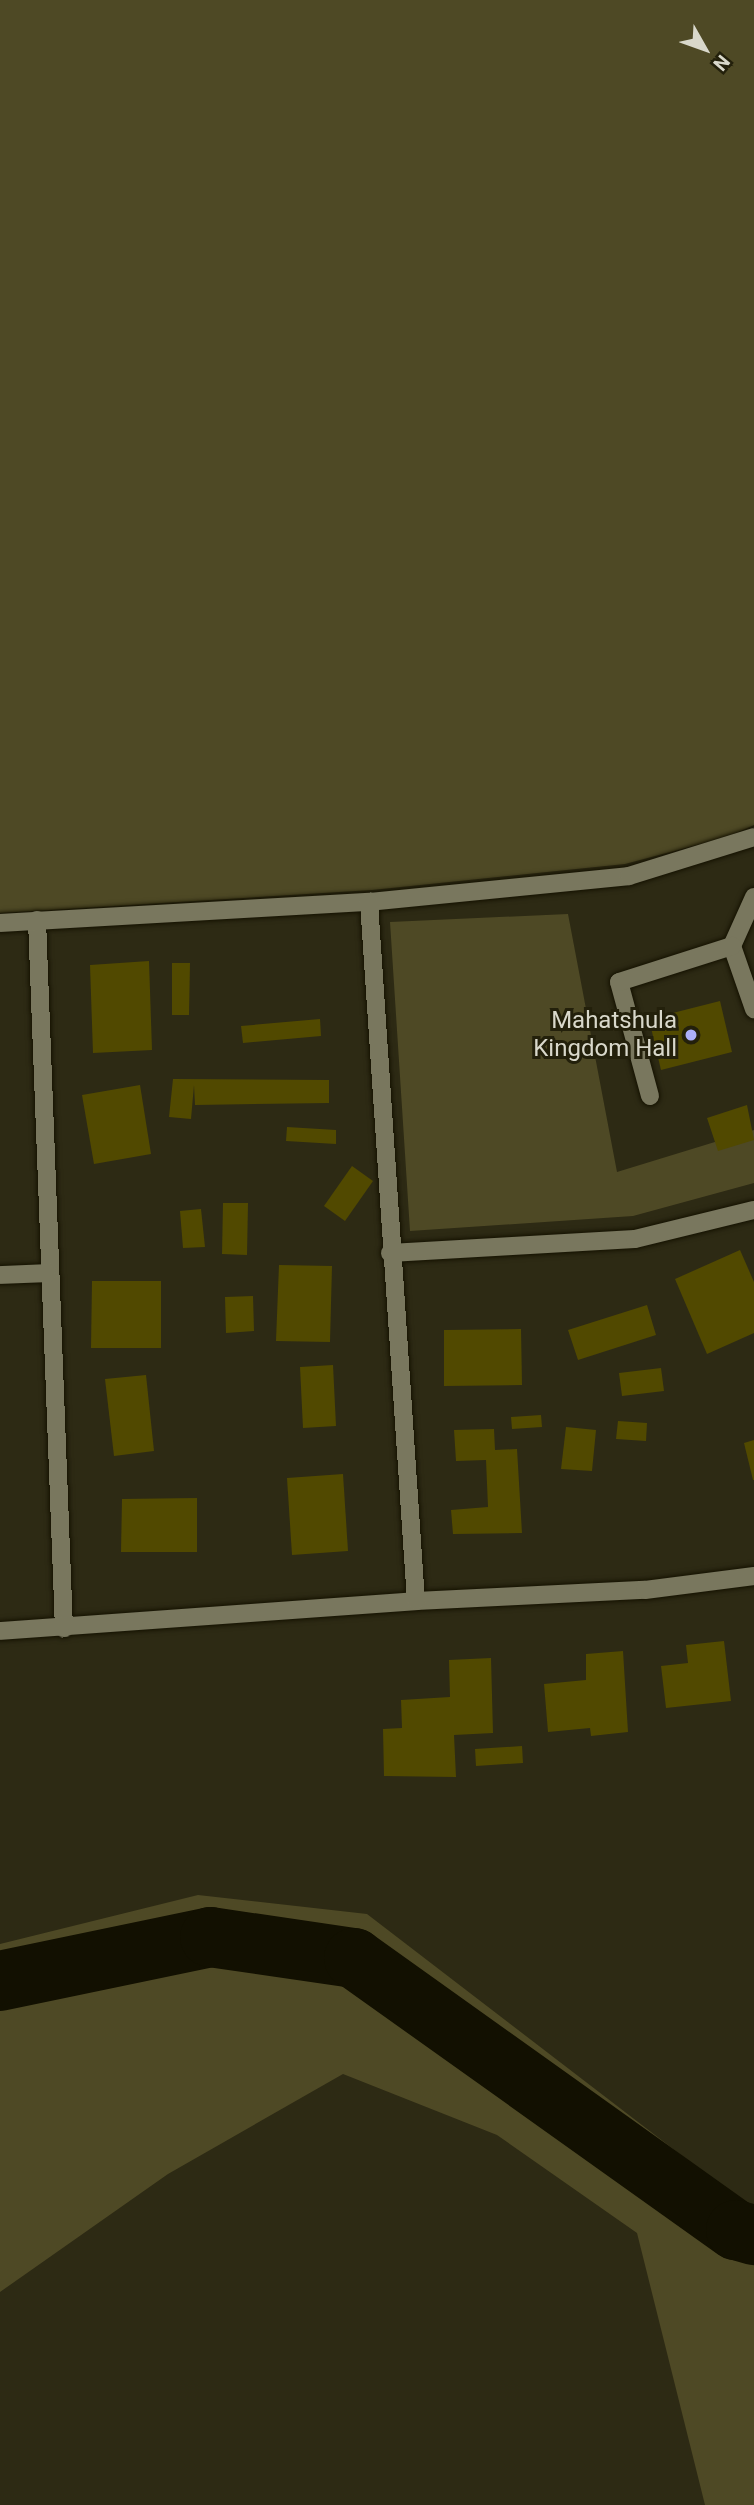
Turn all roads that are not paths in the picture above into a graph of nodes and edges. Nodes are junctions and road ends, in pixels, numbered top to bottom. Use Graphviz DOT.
graph roads {
  1 [pos="754,837"];
  2 [pos="754,897"];
  3 [pos="369,902"];
  4 [pos="37,920"];
  5 [pos="0,923"];
  6 [pos="732,946"];
  7 [pos="754,1009"];
  8 [pos="650,1096"];
  9 [pos="754,1210"];
  10 [pos="390,1253"];
  11 [pos="47,1273"];
  12 [pos="0,1275"];
  13 [pos="754,1576"];
  14 [pos="416,1601"];
  15 [pos="64,1628"];
  16 [pos="0,1631"];
  1 -- 3 [label="street"];
  2 -- 6 [label="street"];
  3 -- 4 [label="street"];
  3 -- 10 [label="street"];
  4 -- 5 [label="street"];
  4 -- 11 [label="street"];
  6 -- 7 [label="street"];
  6 -- 8 [label="street"];
  9 -- 10 [label="street"];
  10 -- 14 [label="street"];
  11 -- 12 [label="street"];
  11 -- 15 [label="street"];
  13 -- 14 [label="street"];
  14 -- 15 [label="street"];
  15 -- 16 [label="street"];
}
